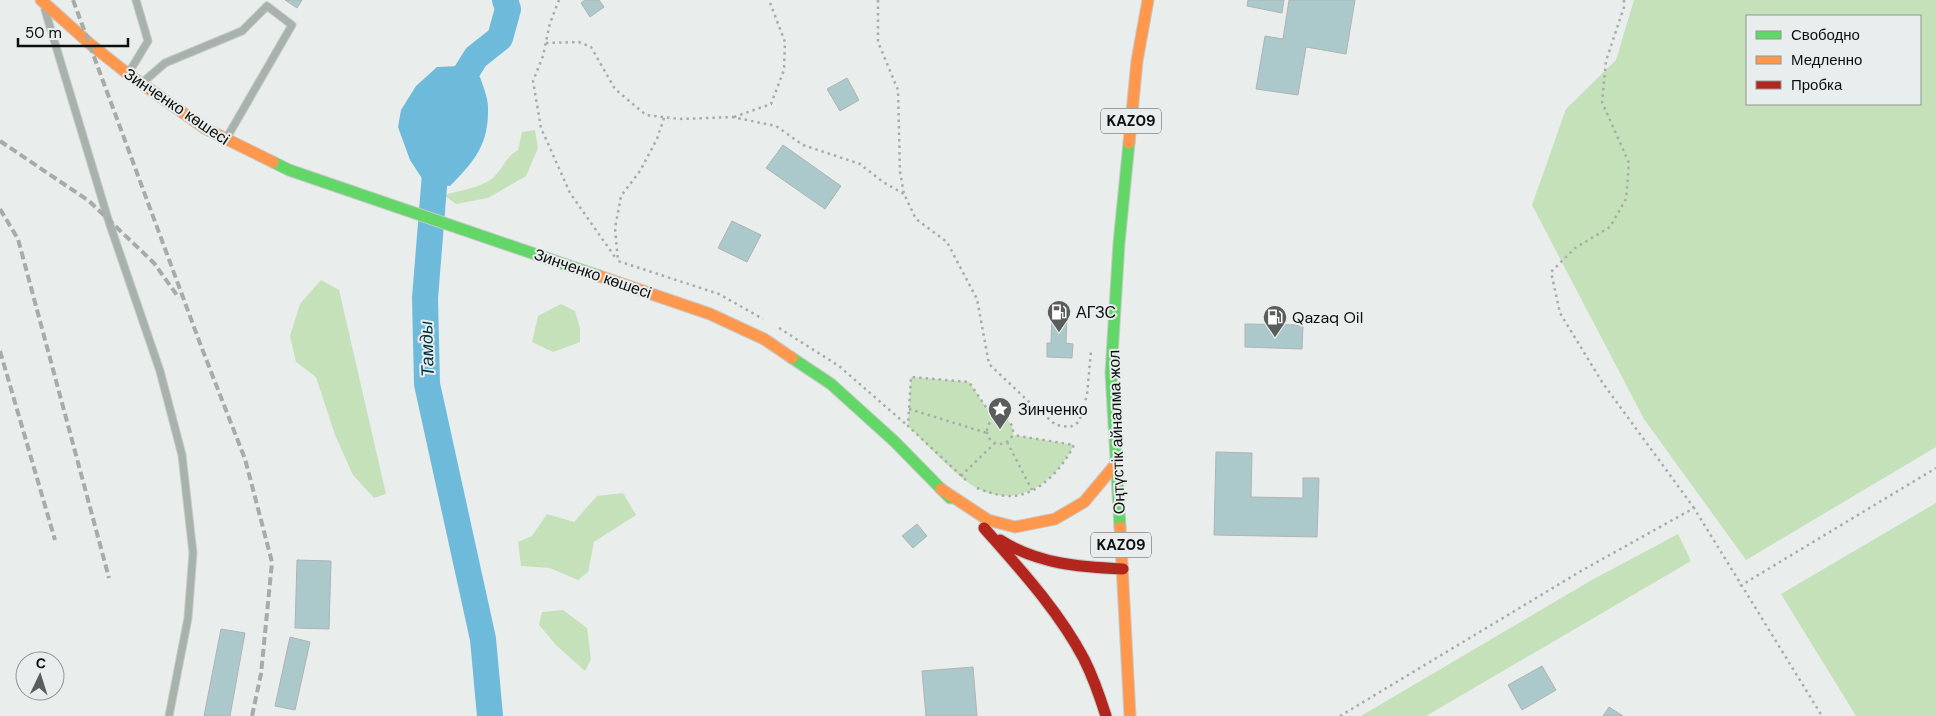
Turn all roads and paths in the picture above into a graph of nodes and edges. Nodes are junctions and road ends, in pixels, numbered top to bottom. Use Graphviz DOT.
graph roads {
  1 [pos="42,0"];
  2 [pos="136,0"];
  3 [pos="558,0"];
  4 [pos="769,0"];
  5 [pos="878,0"];
  6 [pos="1148,0"];
  7 [pos="1624,0"];
  8 [pos="546,43"];
  9 [pos="128,74"];
  10 [pos="141,83"];
  11 [pos="732,117"];
  12 [pos="664,118"];
  13 [pos="226,140"];
  14 [pos="904,194"];
  15 [pos="1091,351"];
  16 [pos="909,409"];
  17 [pos="994,419"];
  18 [pos="987,433"];
  19 [pos="1013,435"];
  20 [pos="1008,442"];
  21 [pos="995,443"];
  22 [pos="1115,465"];
  23 [pos="1936,468"];
  24 [pos="961,476"];
  25 [pos="969,482"];
  26 [pos="976,488"];
  27 [pos="941,489"];
  28 [pos="1032,490"];
  29 [pos="1694,508"];
  30 [pos="984,528"];
  31 [pos="1123,569"];
  32 [pos="1740,586"];
  33 [pos="169,716"];
  34 [pos="1106,716"];
  35 [pos="1130,716"];
  36 [pos="1340,716"];
  37 [pos="1822,716"];
  1 -- 9 [label="main road, Зинченко көшесі"];
  1 -- 33 [label="lane"];
  2 -- 9 [label="lane"];
  3 -- 8 [label="path"];
  4 -- 11 [label="path"];
  5 -- 14 [label="path"];
  6 -- 22 [label="main road, Оңтүстік айналма жол / KAZ09"];
  7 -- 29 [label="path"];
  8 -- 12 [label="path"];
  8 -- 12 [label="path"];
  9 -- 10 [label="main road, Зинченко көшесі"];
  10 -- 13 [label="main road, Зинченко көшесі"];
  10 -- 13 [label="lane"];
  11 -- 12 [label="path"];
  11 -- 14 [label="path"];
  13 -- 27 [label="main road, Зинченко көшесі"];
  14 -- 15 [label="path"];
  16 -- 17 [label="path"];
  16 -- 18 [label="path"];
  16 -- 24 [label="path"];
  17 -- 18 [label="path"];
  17 -- 19 [label="path"];
  18 -- 21 [label="path"];
  19 -- 20 [label="path"];
  19 -- 28 [label="path"];
  20 -- 21 [label="path"];
  20 -- 28 [label="path"];
  21 -- 24 [label="path"];
  22 -- 27 [label="main road"];
  22 -- 31 [label="main road, Оңтүстік айналма жол / KAZ09"];
  23 -- 32 [label="path"];
  24 -- 25 [label="path"];
  26 -- 28 [label="path"];
  27 -- 30 [label="main road, Зинченко көшесі"];
  29 -- 32 [label="path"];
  29 -- 36 [label="path"];
  30 -- 31 [label="main road, Зинченко көшесі"];
  30 -- 34 [label="main road"];
  31 -- 35 [label="main road, Оңтүстік айналма жол / KAZ09"];
  32 -- 37 [label="path"];
}
